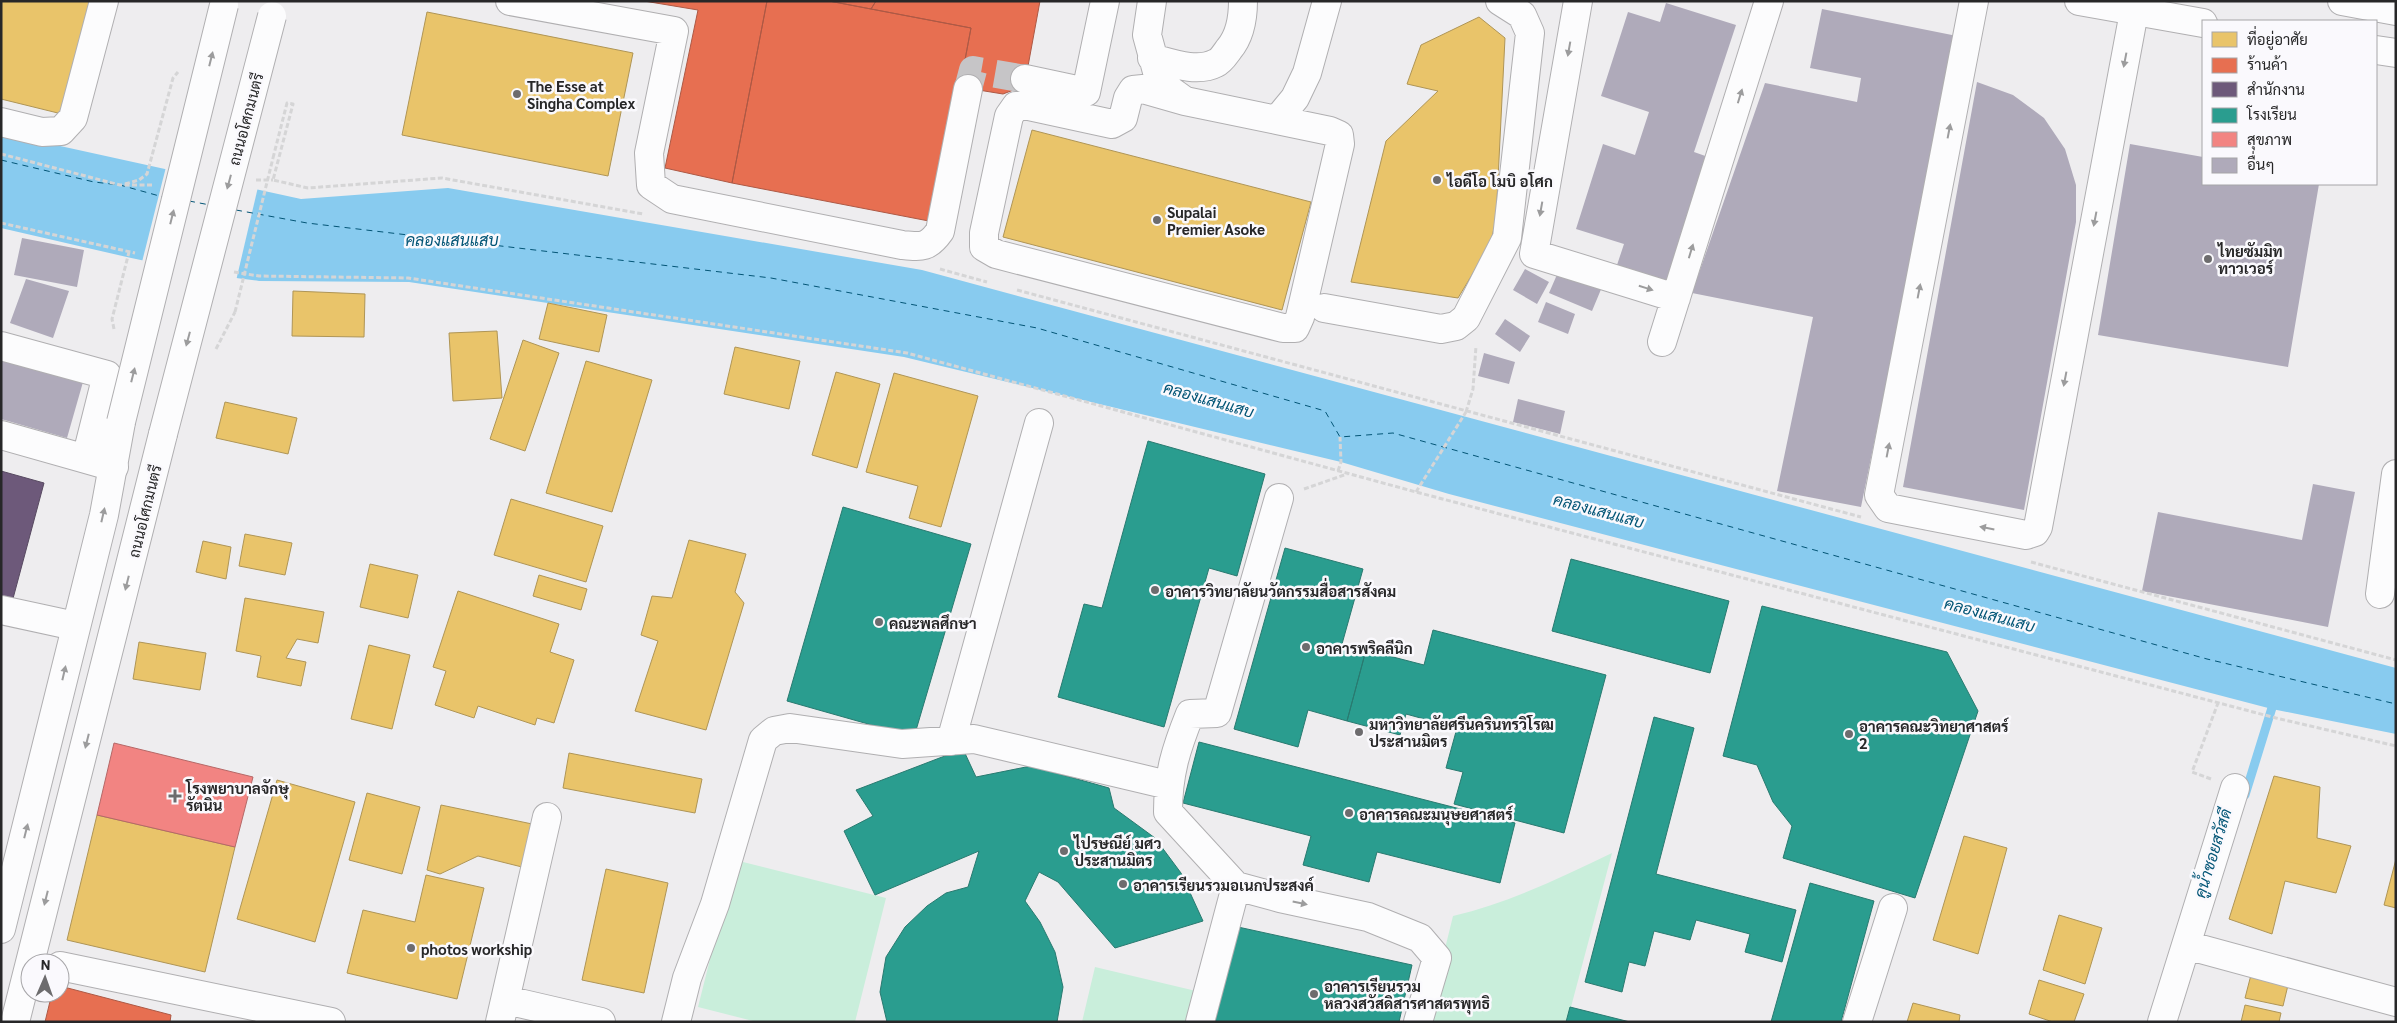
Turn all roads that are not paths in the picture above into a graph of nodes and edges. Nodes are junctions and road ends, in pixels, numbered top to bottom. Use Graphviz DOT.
graph roads {
  1 [pos="104,1"];
  2 [pos="510,1"];
  3 [pos="1105,1"];
  4 [pos="1152,1"];
  5 [pos="1243,1"];
  6 [pos="1327,1"];
  7 [pos="1500,1"];
  8 [pos="1578,1"];
  9 [pos="1770,1"];
  10 [pos="1974,1"];
  11 [pos="2079,1"];
  12 [pos="2350,2"];
  13 [pos="225,3"];
  14 [pos="274,9"];
  15 [pos="2396,11"];
  16 [pos="2134,12"];
  17 [pos="2202,23"];
  18 [pos="2377,50"];
  19 [pos="2396,53"];
  20 [pos="1152,58"];
  21 [pos="1025,79"];
  22 [pos="968,89"];
  23 [pos="1185,101"];
  24 [pos="1277,120"];
  25 [pos="1,122"];
  26 [pos="1676,298"];
  27 [pos="1324,308"];
  28 [pos="1662,342"];
  29 [pos="1,346"];
  30 [pos="1039,423"];
  31 [pos="1,435"];
  32 [pos="86,459"];
  33 [pos="114,467"];
  34 [pos="2396,474"];
  35 [pos="1279,498"];
  36 [pos="2380,594"];
  37 [pos="1,610"];
  38 [pos="75,626"];
  39 [pos="951,741"];
  40 [pos="1168,785"];
  41 [pos="2234,788"];
  42 [pos="547,817"];
  43 [pos="9,869"];
  44 [pos="1236,886"];
  45 [pos="1893,908"];
  46 [pos="1,929"];
  47 [pos="2187,945"];
  48 [pos="40,953"];
  49 [pos="70,968"];
  50 [pos="2396,1002"];
  51 [pos="22,1003"];
  52 [pos="503,1011"];
  53 [pos="15,1022"];
  54 [pos="331,1022"];
  55 [pos="601,1022"];
  56 [pos="676,1022"];
  57 [pos="1200,1022"];
  58 [pos="1418,1022"];
  59 [pos="1857,1022"];
  60 [pos="2162,1022"];
  1 -- 25 [label="main road"];
  2 -- 22 [label="main road"];
  3 -- 21 [label="main road"];
  4 -- 20 [label="main road"];
  5 -- 20 [label="main road"];
  6 -- 24 [label="main road"];
  7 -- 27 [label="main road"];
  8 -- 26 [label="main road, one-way"];
  26 -- 9 [label="main road, one-way"];
  16 -- 10 [label="main road, one-way"];
  11 -- 16 [label="main road"];
  12 -- 15 [label="main road"];
  33 -- 13 [label="main road, one-way, bridge"];
  14 -- 48 [label="main road, ถนนอโศกมนตรี, one-way, bridge"];
  16 -- 17 [label="main road"];
  18 -- 19 [label="main road"];
  20 -- 23 [label="main road"];
  23 -- 24 [label="main road"];
  23 -- 24 [label="main road"];
  26 -- 28 [label="main road"];
  29 -- 32 [label="main road"];
  30 -- 39 [label="main road"];
  31 -- 32 [label="main road"];
  32 -- 33 [label="main road"];
  38 -- 33 [label="main road, one-way"];
  34 -- 36 [label="main road"];
  35 -- 40 [label="main road"];
  37 -- 38 [label="main road"];
  43 -- 38 [label="main road, one-way"];
  39 -- 40 [label="main road"];
  39 -- 56 [label="main road"];
  40 -- 44 [label="main road"];
  41 -- 47 [label="main road"];
  42 -- 52 [label="main road"];
  43 -- 46 [label="main road"];
  44 -- 57 [label="main road"];
  44 -- 58 [label="main road, one-way"];
  45 -- 59 [label="main road"];
  47 -- 50 [label="main road"];
  47 -- 60 [label="main road"];
  49 -- 54 [label="main road"];
  51 -- 53 [label="main road, ถนนอโศกมนตรี"];
  52 -- 55 [label="main road"];
}
